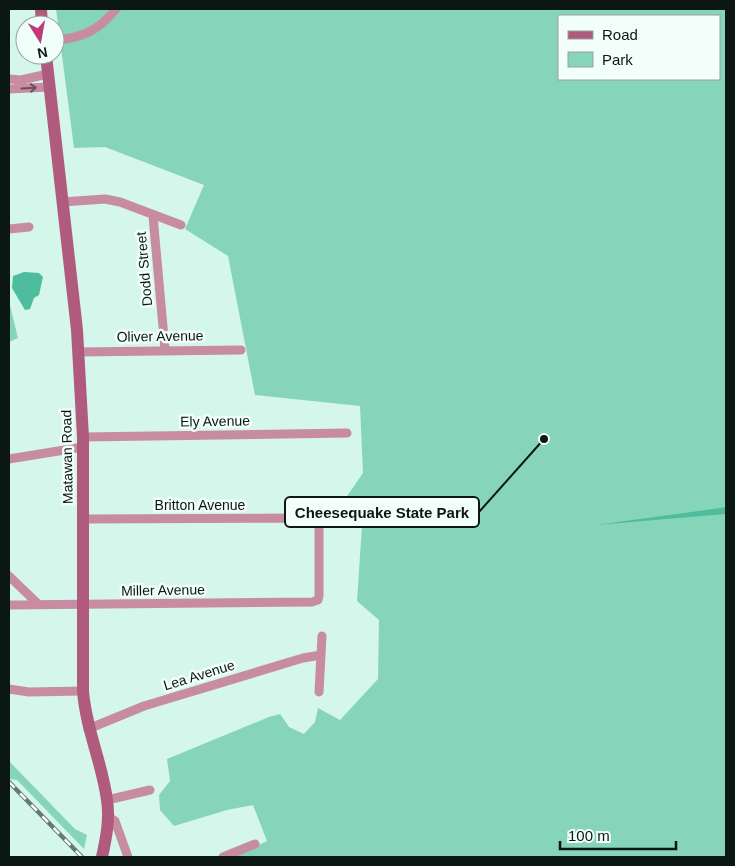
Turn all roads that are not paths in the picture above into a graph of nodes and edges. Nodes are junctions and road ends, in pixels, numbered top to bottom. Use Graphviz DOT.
graph roads {
  1 [pos="116,9"];
  2 [pos="65,38"];
  3 [pos="47,65"];
  4 [pos="48,74"];
  5 [pos="9,79"];
  6 [pos="49,87"];
  7 [pos="9,89"];
  8 [pos="62,202"];
  9 [pos="153,216"];
  10 [pos="181,225"];
  11 [pos="29,227"];
  12 [pos="9,229"];
  13 [pos="165,349"];
  14 [pos="241,350"];
  15 [pos="78,352"];
  16 [pos="347,433"];
  17 [pos="83,442"];
  18 [pos="9,459"];
  19 [pos="83,519"];
  20 [pos="9,576"];
  21 [pos="318,600"];
  22 [pos="38,604"];
  23 [pos="9,605"];
  24 [pos="82,605"];
  25 [pos="322,636"];
  26 [pos="321,655"];
  27 [pos="9,689"];
  28 [pos="83,691"];
  29 [pos="319,692"];
  30 [pos="88,729"];
  31 [pos="150,790"];
  32 [pos="107,800"];
  33 [pos="108,817"];
  34 [pos="255,844"];
  35 [pos="102,857"];
  36 [pos="128,857"];
  37 [pos="223,857"];
  1 -- 2 [label="street"];
  3 -- 4 [label="main road, Matawan Road"];
  4 -- 5 [label="street"];
  4 -- 6 [label="main road, Matawan Road"];
  7 -- 6 [label="street, one-way"];
  6 -- 8 [label="main road, Matawan Road"];
  8 -- 9 [label="street"];
  8 -- 15 [label="main road, Matawan Road"];
  9 -- 10 [label="street"];
  9 -- 13 [label="street, Dodd Street"];
  11 -- 12 [label="street"];
  13 -- 14 [label="street, Oliver Avenue"];
  13 -- 15 [label="street, Oliver Avenue"];
  15 -- 17 [label="main road, Matawan Road"];
  16 -- 17 [label="street, Ely Avenue"];
  17 -- 18 [label="street, Ely Avenue"];
  17 -- 19 [label="main road, Matawan Road"];
  19 -- 21 [label="street, Britton Avenue"];
  19 -- 24 [label="main road, Matawan Road"];
  20 -- 22 [label="street"];
  21 -- 24 [label="street, Miller Avenue"];
  22 -- 23 [label="street, Miller Avenue"];
  22 -- 24 [label="street, Miller Avenue"];
  24 -- 28 [label="main road, Matawan Road"];
  25 -- 26 [label="street"];
  26 -- 29 [label="street"];
  26 -- 30 [label="street, Lea Avenue"];
  27 -- 28 [label="street"];
  28 -- 30 [label="main road, Matawan Road"];
  30 -- 32 [label="main road, Matawan Road"];
  31 -- 32 [label="street"];
  32 -- 33 [label="main road, Matawan Road"];
  33 -- 35 [label="main road, Matawan Road"];
  33 -- 36 [label="street"];
  34 -- 37 [label="street"];
}
